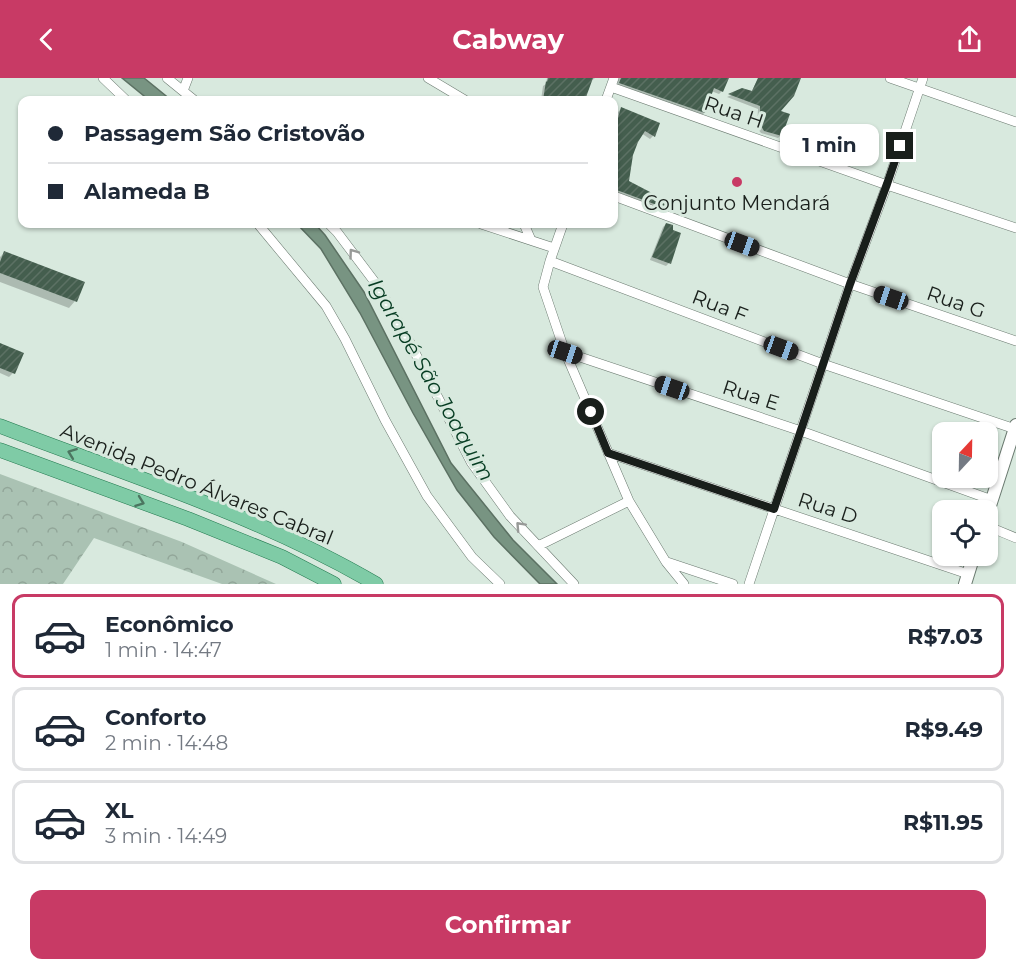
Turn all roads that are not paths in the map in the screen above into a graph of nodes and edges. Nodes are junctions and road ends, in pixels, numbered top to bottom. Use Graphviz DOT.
graph roads {
  1 [pos="102,78"];
  2 [pos="167,78"];
  3 [pos="188,78"];
  4 [pos="428,78"];
  5 [pos="890,78"];
  6 [pos="923,78"];
  7 [pos="612,83"];
  8 [pos="919,88"];
  9 [pos="183,91"];
  10 [pos="122,96"];
  11 [pos="189,96"];
  12 [pos="458,96"];
  13 [pos="1016,122"];
  14 [pos="887,184"];
  15 [pos="618,197"];
  16 [pos="261,228"];
  17 [pos="333,228"];
  18 [pos="494,228"];
  19 [pos="526,228"];
  20 [pos="562,228"];
  21 [pos="1016,228"];
  22 [pos="531,240"];
  23 [pos="554,248"];
  24 [pos="550,261"];
  25 [pos="850,284"];
  26 [pos="1016,341"];
  27 [pos="565,352"];
  28 [pos="823,364"];
  29 [pos="0,426"];
  30 [pos="1015,427"];
  31 [pos="801,430"];
  32 [pos="1013,445"];
  33 [pos="0,450"];
  34 [pos="608,453"];
  35 [pos="992,500"];
  36 [pos="629,501"];
  37 [pos="774,509"];
  38 [pos="998,531"];
  39 [pos="1016,538"];
  40 [pos="538,546"];
  41 [pos="666,562"];
  42 [pos="966,579"];
  43 [pos="334,584"];
  44 [pos="376,584"];
  45 [pos="501,584"];
  46 [pos="574,584"];
  47 [pos="684,584"];
  48 [pos="733,584"];
  49 [pos="749,584"];
  1 -- 10 [label="street"];
  2 -- 9 [label="street"];
  3 -- 9 [label="street"];
  4 -- 12 [label="street"];
  5 -- 8 [label="street"];
  6 -- 8 [label="street"];
  7 -- 14 [label="street, Rua H"];
  8 -- 13 [label="street"];
  8 -- 14 [label="street"];
  9 -- 11 [label="street"];
  14 -- 21 [label="street, Rua H"];
  14 -- 25 [label="street"];
  15 -- 25 [label="street, Rua G"];
  16 -- 45 [label="street"];
  40 -- 17 [label="street, one-way"];
  18 -- 22 [label="street"];
  19 -- 22 [label="street"];
  20 -- 23 [label="street"];
  22 -- 23 [label="street"];
  23 -- 24 [label="street"];
  24 -- 27 [label="street"];
  24 -- 28 [label="street, Rua F"];
  25 -- 26 [label="street, Rua G"];
  25 -- 28 [label="street"];
  27 -- 31 [label="street, Rua E"];
  27 -- 34 [label="street"];
  28 -- 30 [label="street, Rua F"];
  28 -- 31 [label="street"];
  44 -- 29 [label="main road, Avenida Pedro Álvares Cabral, one-way"];
  30 -- 32 [label="main road"];
  31 -- 35 [label="street, Rua E"];
  31 -- 37 [label="street"];
  32 -- 35 [label="main road"];
  33 -- 43 [label="main road, Avenida Pedro Álvares Cabral, one-way"];
  34 -- 36 [label="street"];
  34 -- 37 [label="street, Rua D"];
  36 -- 40 [label="street"];
  36 -- 41 [label="street"];
  37 -- 42 [label="street, Rua D"];
  37 -- 49 [label="street"];
  38 -- 39 [label="street"];
  40 -- 46 [label="street"];
  41 -- 47 [label="street"];
  41 -- 48 [label="street"];
}
